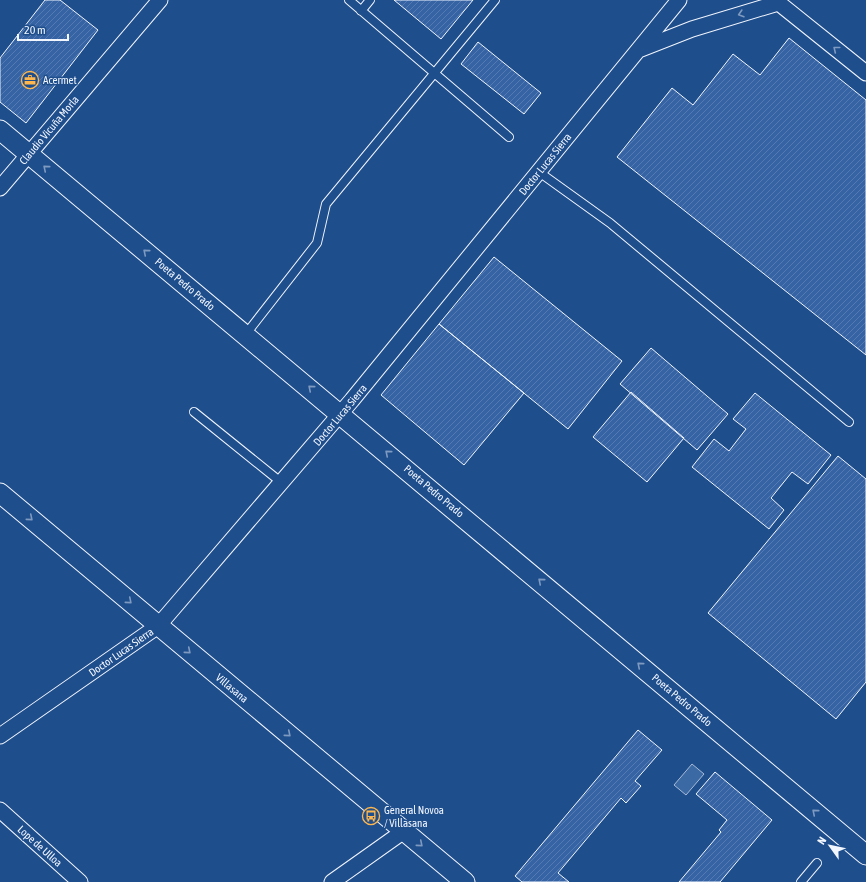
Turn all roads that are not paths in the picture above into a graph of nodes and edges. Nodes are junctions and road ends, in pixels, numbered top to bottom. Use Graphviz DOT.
graph roads {
  1 [pos="160,0"];
  2 [pos="349,0"];
  3 [pos="370,0"];
  4 [pos="495,0"];
  5 [pos="679,0"];
  6 [pos="777,1"];
  7 [pos="361,11"];
  8 [pos="638,50"];
  9 [pos="434,73"];
  10 [pos="866,73"];
  11 [pos="0,130"];
  12 [pos="509,137"];
  13 [pos="28,153"];
  14 [pos="539,172"];
  15 [pos="0,188"];
  16 [pos="246,334"];
  17 [pos="194,412"];
  18 [pos="341,413"];
  19 [pos="849,422"];
  20 [pos="282,483"];
  21 [pos="0,493"];
  22 [pos="158,626"];
  23 [pos="0,736"];
  24 [pos="0,810"];
  25 [pos="404,831"];
  26 [pos="866,855"];
  27 [pos="817,863"];
  28 [pos="335,881"];
  29 [pos="80,882"];
  30 [pos="465,882"];
  31 [pos="801,882"];
  1 -- 13 [label="street, Claudio Vicuña Morla"];
  2 -- 7 [label="lane"];
  3 -- 7 [label="lane"];
  4 -- 9 [label="lane"];
  5 -- 8 [label="street, Doctor Lucas Sierra"];
  6 -- 8 [label="street, Doctor Lucas Sierra, one-way"];
  10 -- 6 [label="street, one-way"];
  7 -- 9 [label="lane"];
  8 -- 14 [label="street, Doctor Lucas Sierra"];
  9 -- 12 [label="lane"];
  9 -- 16 [label="lane"];
  11 -- 13 [label="street, Poeta Pedro Prado"];
  13 -- 15 [label="street, Claudio Vicuña Morla"];
  16 -- 13 [label="street, Poeta Pedro Prado, one-way"];
  14 -- 18 [label="street, Doctor Lucas Sierra"];
  14 -- 19 [label="lane"];
  18 -- 16 [label="street, Poeta Pedro Prado, one-way"];
  17 -- 20 [label="lane"];
  18 -- 20 [label="street, Doctor Lucas Sierra"];
  26 -- 18 [label="street, Poeta Pedro Prado, one-way"];
  20 -- 22 [label="street, Doctor Lucas Sierra"];
  21 -- 22 [label="street, Villasana, one-way"];
  22 -- 23 [label="street, Doctor Lucas Sierra"];
  22 -- 25 [label="street, Villasana, one-way"];
  24 -- 29 [label="street, Lope de Ulloa"];
  25 -- 28 [label="street"];
  25 -- 30 [label="street, Villasana, one-way"];
  27 -- 31 [label="lane"];
}
